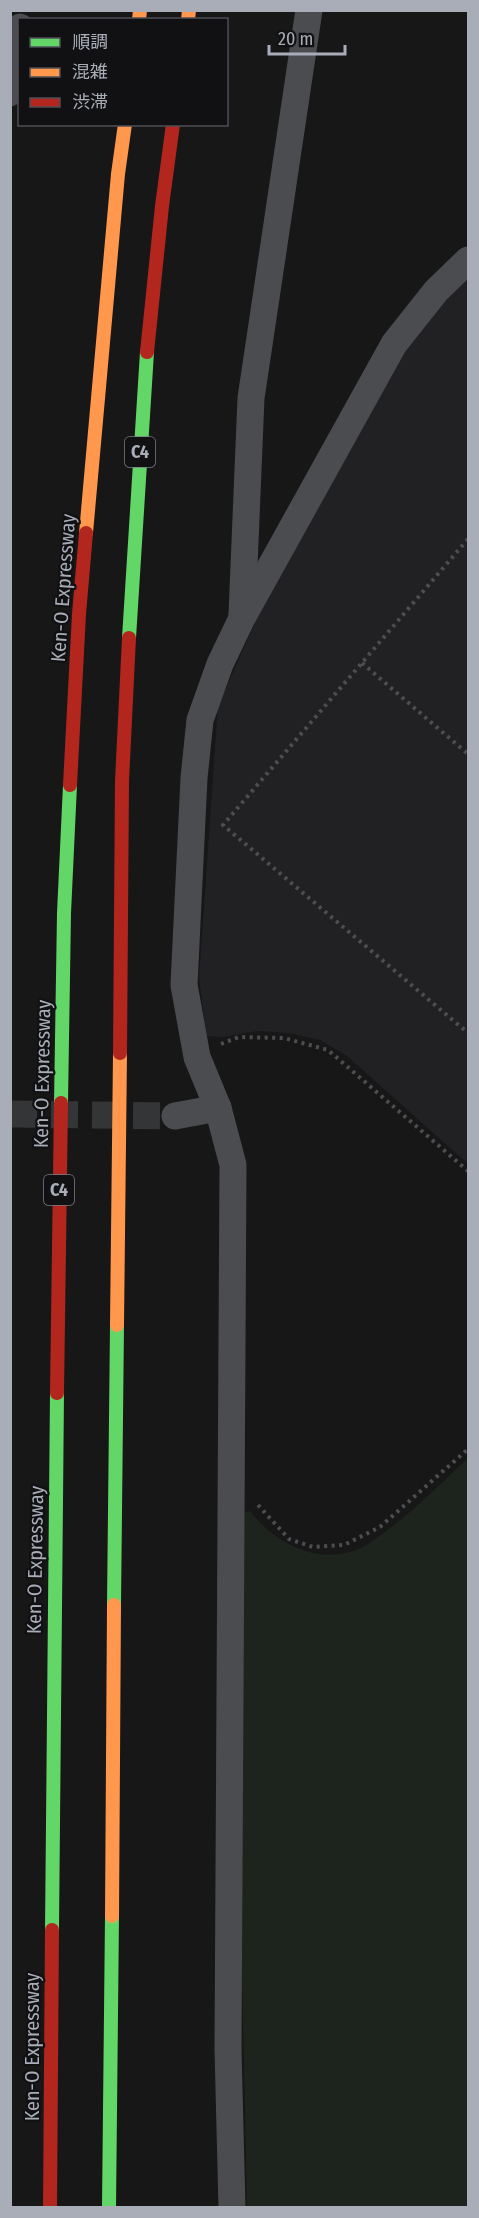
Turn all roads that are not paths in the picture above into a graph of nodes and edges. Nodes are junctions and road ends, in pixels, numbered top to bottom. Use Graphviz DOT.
graph roads {
  1 [pos="309,10"];
  2 [pos="18,40"];
  3 [pos="10,93"];
  4 [pos="125,126"];
  5 [pos="173,126"];
  6 [pos="468,260"];
  7 [pos="242,618"];
  8 [pos="218,1108"];
  9 [pos="175,1116"];
  10 [pos="50,2208"];
  11 [pos="109,2208"];
  12 [pos="232,2208"];
  1 -- 7 [label="street"];
  2 -- 3 [label="street"];
  4 -- 10 [label="highway, Ken-O Expressway / C4"];
  5 -- 11 [label="highway, C4"];
  6 -- 7 [label="street"];
  7 -- 8 [label="street"];
  8 -- 9 [label="street"];
  8 -- 12 [label="street"];
}
